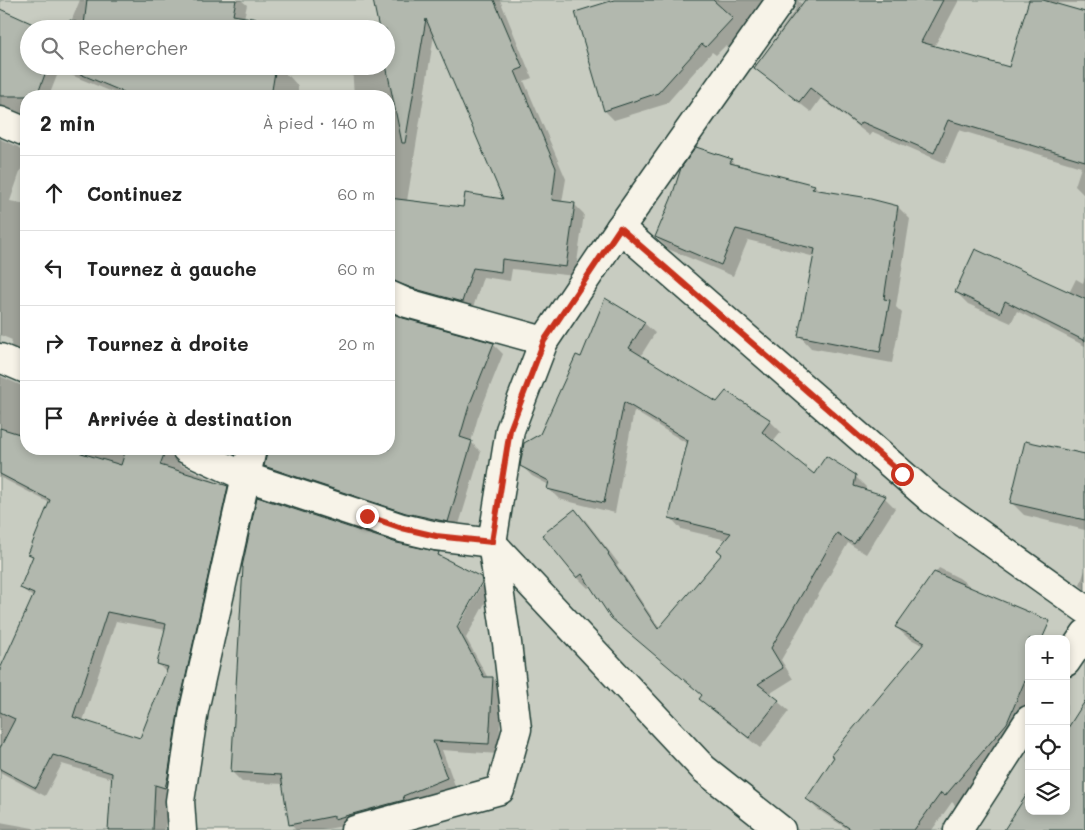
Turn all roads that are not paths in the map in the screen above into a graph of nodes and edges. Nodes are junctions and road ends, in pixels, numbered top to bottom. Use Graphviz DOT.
graph roads {
  1 [pos="781,0"];
  2 [pos="0,121"];
  3 [pos="20,129"];
  4 [pos="620,228"];
  5 [pos="395,298"];
  6 [pos="544,341"];
  7 [pos="0,358"];
  8 [pos="20,366"];
  9 [pos="199,455"];
  10 [pos="250,455"];
  11 [pos="244,476"];
  12 [pos="492,542"];
  13 [pos="1085,609"];
  14 [pos="1085,634"];
  15 [pos="1070,656"];
  16 [pos="1026,725"];
  17 [pos="182,830"];
  18 [pos="355,830"];
  19 [pos="781,830"];
  20 [pos="958,830"];
  1 -- 4 [label="street"];
  2 -- 3 [label="street"];
  4 -- 6 [label="street"];
  4 -- 13 [label="street"];
  5 -- 6 [label="street"];
  6 -- 12 [label="street"];
  7 -- 8 [label="street"];
  9 -- 11 [label="street"];
  10 -- 11 [label="street"];
  11 -- 12 [label="street"];
  11 -- 17 [label="street"];
  12 -- 18 [label="street"];
  12 -- 19 [label="street"];
  14 -- 15 [label="street"];
  16 -- 20 [label="street"];
}
